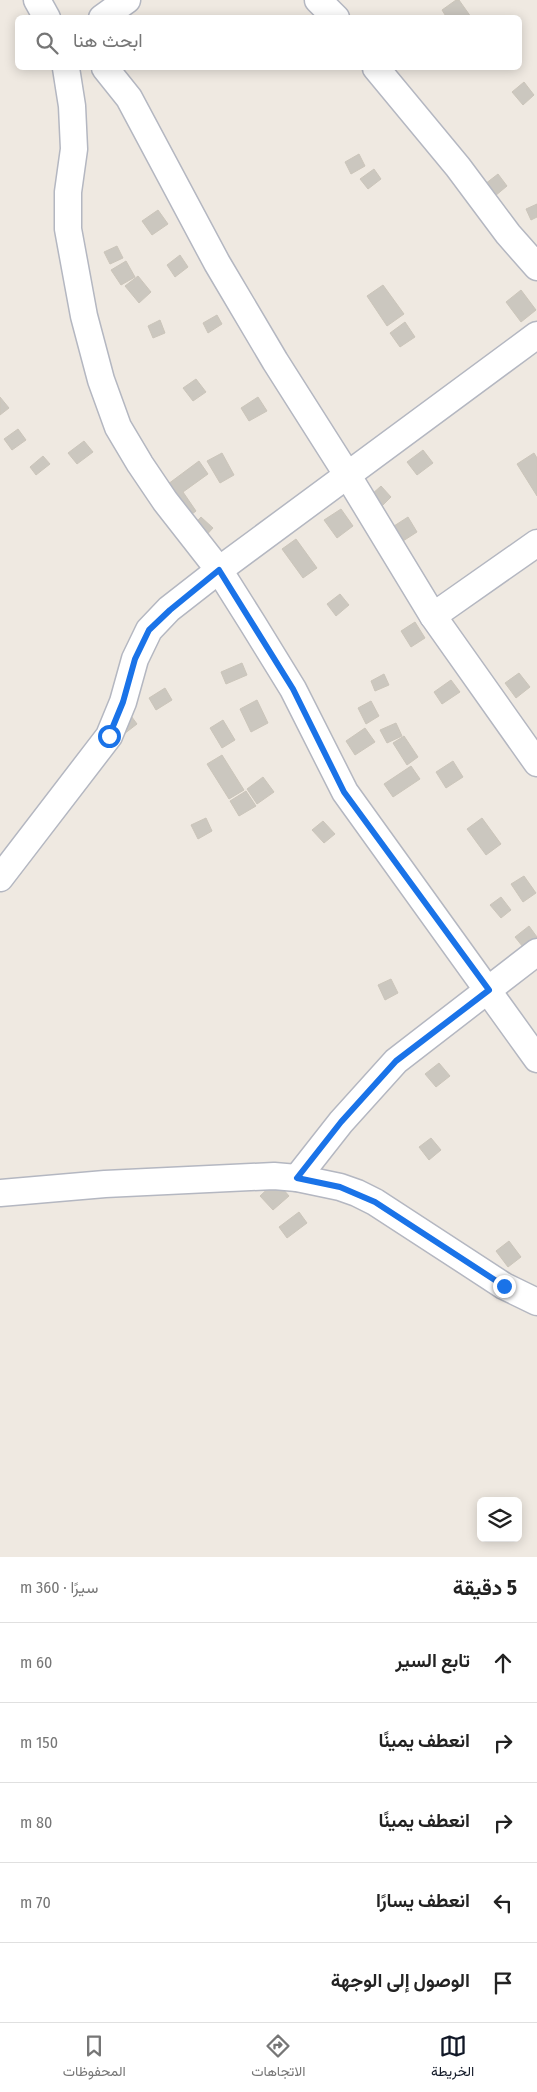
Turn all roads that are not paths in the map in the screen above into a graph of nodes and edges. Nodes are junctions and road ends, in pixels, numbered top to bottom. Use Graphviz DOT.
graph roads {
  1 [pos="37,0"];
  2 [pos="127,0"];
  3 [pos="318,0"];
  4 [pos="45,15"];
  5 [pos="106,15"];
  6 [pos="333,15"];
  7 [pos="66,70"];
  8 [pos="107,70"];
  9 [pos="378,70"];
  10 [pos="537,267"];
  11 [pos="537,335"];
  12 [pos="348,476"];
  13 [pos="537,543"];
  14 [pos="219,570"];
  15 [pos="432,616"];
  16 [pos="535,754"];
  17 [pos="0,878"];
  18 [pos="537,952"];
  19 [pos="489,990"];
  20 [pos="537,1059"];
  21 [pos="297,1178"];
  22 [pos="0,1193"];
  23 [pos="537,1302"];
  1 -- 4 [label="street"];
  2 -- 5 [label="street"];
  3 -- 6 [label="street"];
  7 -- 14 [label="street"];
  8 -- 12 [label="street"];
  9 -- 10 [label="street"];
  11 -- 12 [label="street"];
  12 -- 14 [label="street"];
  12 -- 15 [label="street"];
  13 -- 15 [label="street"];
  14 -- 17 [label="street"];
  14 -- 19 [label="street"];
  15 -- 16 [label="street"];
  18 -- 19 [label="street"];
  19 -- 20 [label="street"];
  19 -- 21 [label="street"];
  21 -- 22 [label="street"];
  21 -- 23 [label="street"];
}
